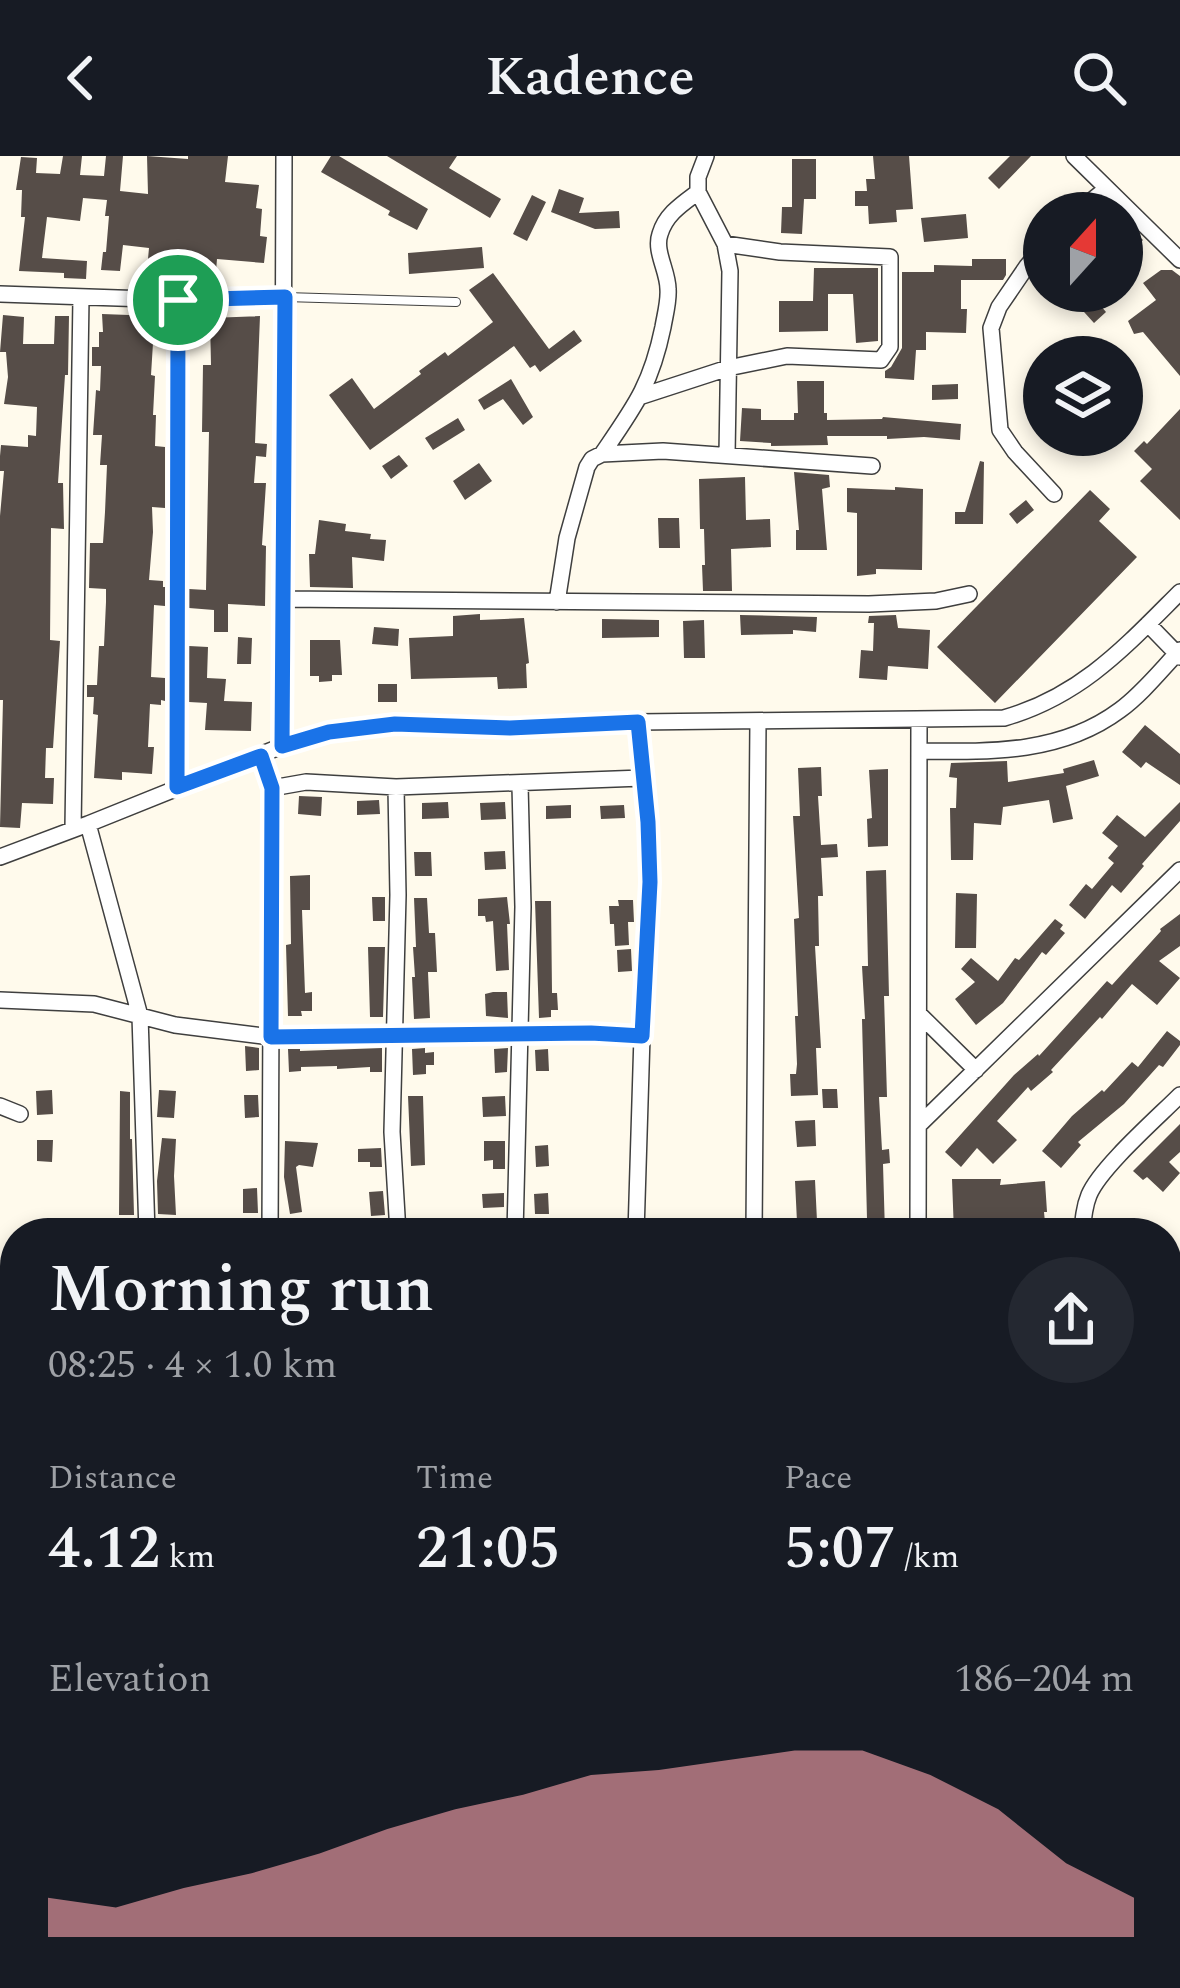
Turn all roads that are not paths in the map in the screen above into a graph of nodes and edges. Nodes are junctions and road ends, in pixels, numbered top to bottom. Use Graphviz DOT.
graph roads {
  1 [pos="284,156"];
  2 [pos="706,156"];
  3 [pos="1074,156"];
  4 [pos="1106,189"];
  5 [pos="698,192"];
  6 [pos="1102,192"];
  7 [pos="725,244"];
  8 [pos="1180,260"];
  9 [pos="1023,272"];
  10 [pos="0,294"];
  11 [pos="81,296"];
  12 [pos="285,297"];
  13 [pos="178,300"];
  14 [pos="456,302"];
  15 [pos="728,368"];
  16 [pos="642,396"];
  17 [pos="602,454"];
  18 [pos="727,455"];
  19 [pos="872,466"];
  20 [pos="1054,494"];
  21 [pos="1180,592"];
  22 [pos="969,594"];
  23 [pos="282,599"];
  24 [pos="557,602"];
  25 [pos="1148,623"];
  26 [pos="1179,654"];
  27 [pos="758,721"];
  28 [pos="920,721"];
  29 [pos="638,722"];
  30 [pos="282,746"];
  31 [pos="920,751"];
  32 [pos="261,756"];
  33 [pos="642,778"];
  34 [pos="520,784"];
  35 [pos="177,787"];
  36 [pos="396,787"];
  37 [pos="272,788"];
  38 [pos="80,827"];
  39 [pos="0,856"];
  40 [pos="1180,870"];
  41 [pos="0,1000"];
  42 [pos="919,1015"];
  43 [pos="140,1016"];
  44 [pos="519,1034"];
  45 [pos="394,1035"];
  46 [pos="642,1036"];
  47 [pos="271,1037"];
  48 [pos="976,1070"];
  49 [pos="1180,1095"];
  50 [pos="0,1106"];
  51 [pos="20,1114"];
  52 [pos="920,1125"];
  53 [pos="146,1218"];
  54 [pos="270,1218"];
  55 [pos="397,1218"];
  56 [pos="515,1218"];
  57 [pos="636,1218"];
  58 [pos="754,1218"];
  59 [pos="918,1218"];
  60 [pos="1083,1218"];
  1 -- 12 [label="street"];
  2 -- 5 [label="street"];
  3 -- 4 [label="street"];
  4 -- 6 [label="street"];
  4 -- 8 [label="street"];
  5 -- 7 [label="street"];
  5 -- 16 [label="street"];
  7 -- 15 [label="street"];
  7 -- 15 [label="street"];
  9 -- 20 [label="street"];
  10 -- 11 [label="street"];
  11 -- 13 [label="street"];
  11 -- 38 [label="street"];
  12 -- 13 [label="street"];
  12 -- 14 [label="lane"];
  12 -- 23 [label="street"];
  13 -- 35 [label="street"];
  15 -- 16 [label="street"];
  15 -- 18 [label="street"];
  16 -- 17 [label="street"];
  17 -- 18 [label="street"];
  17 -- 24 [label="street"];
  18 -- 19 [label="street"];
  21 -- 25 [label="street"];
  22 -- 24 [label="street"];
  23 -- 24 [label="street"];
  23 -- 30 [label="street"];
  25 -- 26 [label="street"];
  25 -- 28 [label="street"];
  26 -- 31 [label="street"];
  27 -- 28 [label="street"];
  27 -- 29 [label="street"];
  27 -- 58 [label="street"];
  28 -- 31 [label="street"];
  29 -- 30 [label="street"];
  29 -- 33 [label="street"];
  30 -- 32 [label="street"];
  31 -- 42 [label="street"];
  32 -- 35 [label="street"];
  32 -- 37 [label="street"];
  33 -- 34 [label="street"];
  33 -- 46 [label="street"];
  34 -- 36 [label="street"];
  34 -- 44 [label="street"];
  35 -- 38 [label="street"];
  36 -- 37 [label="street"];
  36 -- 45 [label="street"];
  37 -- 47 [label="street"];
  38 -- 39 [label="street"];
  38 -- 43 [label="street"];
  40 -- 48 [label="street"];
  41 -- 43 [label="street"];
  42 -- 48 [label="street"];
  42 -- 52 [label="street"];
  43 -- 47 [label="street"];
  43 -- 53 [label="street"];
  44 -- 45 [label="street"];
  44 -- 46 [label="street"];
  44 -- 56 [label="street"];
  45 -- 47 [label="street"];
  45 -- 55 [label="street"];
  46 -- 57 [label="street"];
  47 -- 54 [label="street"];
  48 -- 52 [label="street"];
  49 -- 60 [label="street"];
  50 -- 51 [label="street"];
  52 -- 59 [label="street"];
}
